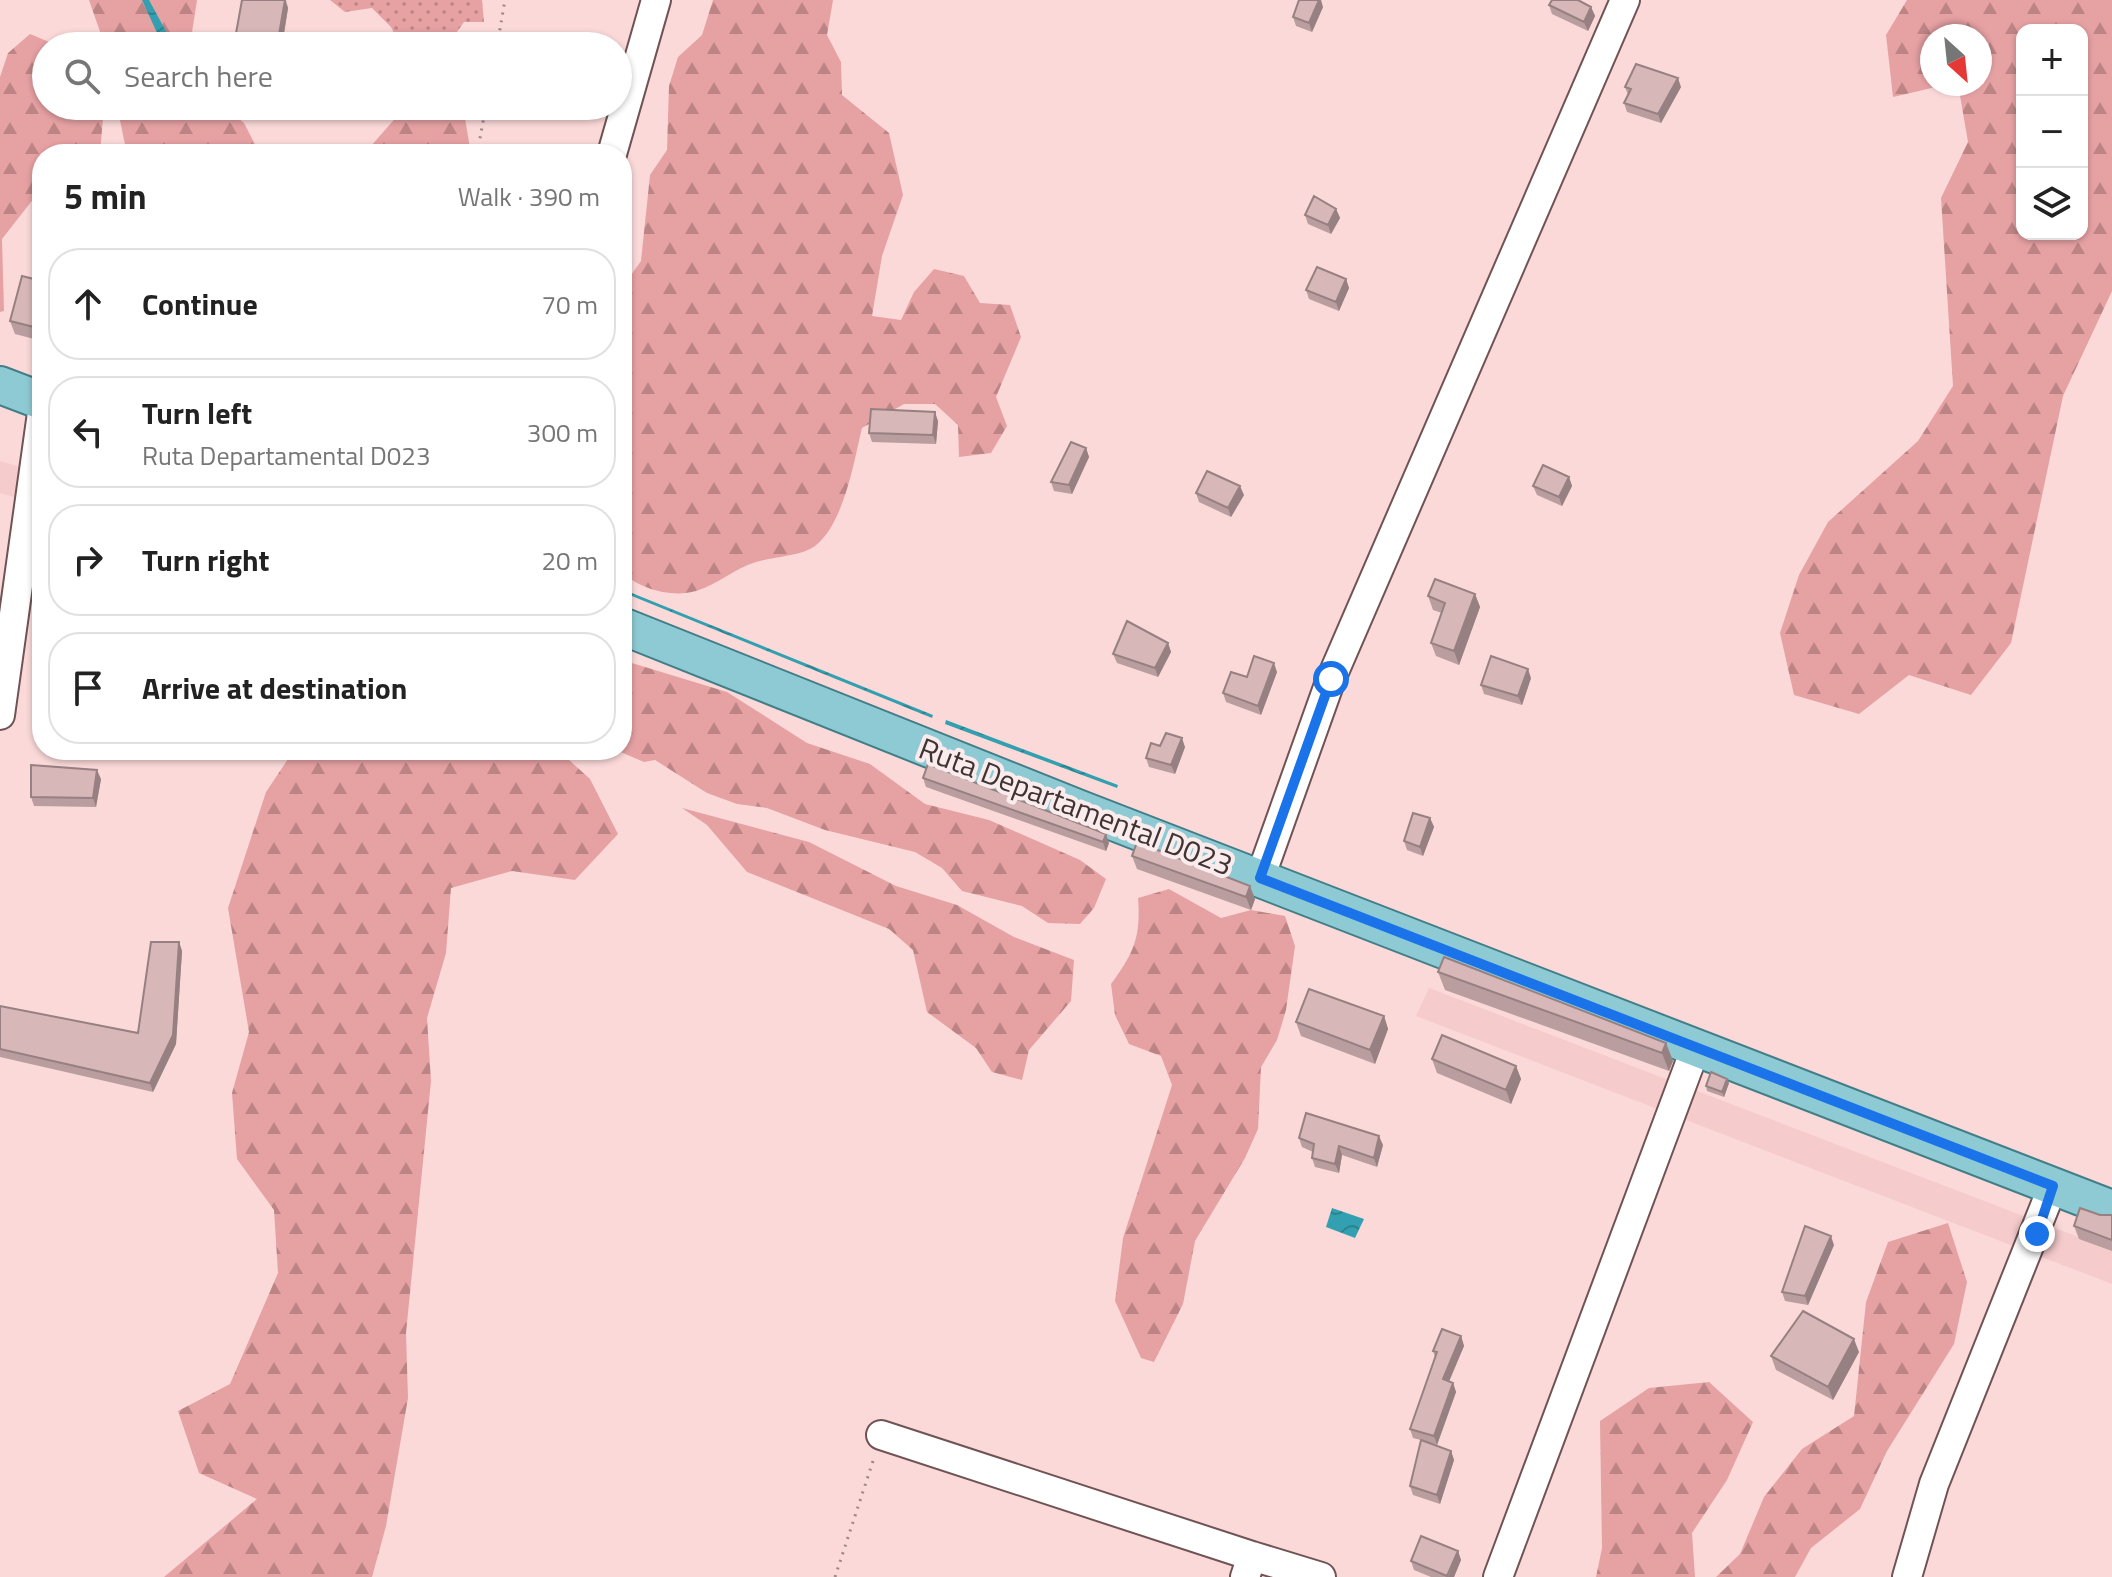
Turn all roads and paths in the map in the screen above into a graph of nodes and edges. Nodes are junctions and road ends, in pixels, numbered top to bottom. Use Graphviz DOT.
graph roads {
  1 [pos="505,0"];
  2 [pos="656,0"];
  3 [pos="1625,0"];
  4 [pos="499,32"];
  5 [pos="632,84"];
  6 [pos="483,120"];
  7 [pos="622,120"];
  8 [pos="479,144"];
  9 [pos="615,144"];
  10 [pos="0,385"];
  11 [pos="32,397"];
  12 [pos="32,485"];
  13 [pos="632,630"];
  14 [pos="0,715"];
  15 [pos="1260,878"];
  16 [pos="1696,1047"];
  17 [pos="2053,1186"];
  18 [pos="2112,1209"];
  19 [pos="881,1435"];
  20 [pos="1249,1566"];
  21 [pos="835,1577"];
  22 [pos="1321,1577"];
  23 [pos="1498,1577"];
  24 [pos="1907,1577"];
  1 -- 4 [label="path"];
  2 -- 5 [label="street"];
  3 -- 15 [label="street"];
  6 -- 8 [label="path"];
  7 -- 9 [label="street"];
  10 -- 11 [label="main road"];
  12 -- 14 [label="street"];
  13 -- 15 [label="main road, Ruta Departamental D023"];
  15 -- 16 [label="main road, Ruta Departamental D023"];
  16 -- 17 [label="main road, Ruta Departamental D023"];
  16 -- 23 [label="street"];
  17 -- 18 [label="main road, Ruta Departamental D023"];
  17 -- 24 [label="street"];
  19 -- 20 [label="street"];
  19 -- 21 [label="path"];
  20 -- 22 [label="street"];
}
